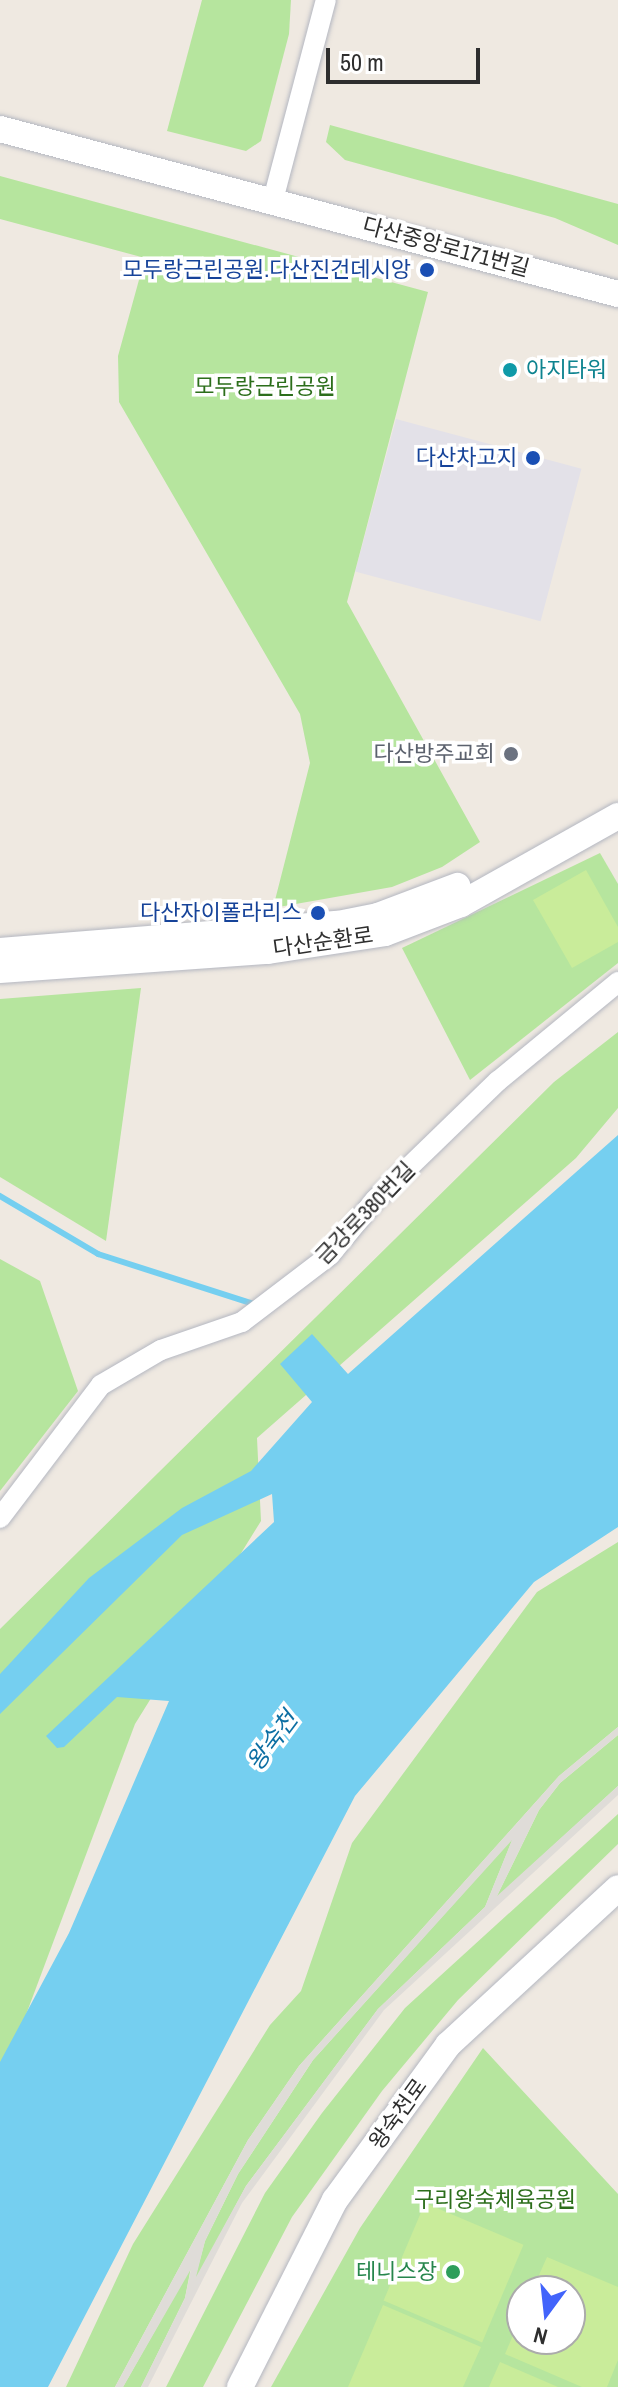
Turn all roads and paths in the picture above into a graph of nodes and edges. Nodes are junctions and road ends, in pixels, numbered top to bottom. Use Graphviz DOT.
graph roads {
  1 [pos="326,0"];
  2 [pos="0,129"];
  3 [pos="273,200"];
  4 [pos="618,294"];
  5 [pos="618,799"];
  6 [pos="618,816"];
  7 [pos="0,951"];
  8 [pos="0,970"];
  9 [pos="618,982"];
  10 [pos="0,1518"];
  11 [pos="618,1888"];
  12 [pos="240,2387"];
  1 -- 3 [label="street"];
  2 -- 3 [label="street, 다산중앙로171번길"];
  3 -- 4 [label="street, 다산중앙로171번길"];
  5 -- 7 [label="street, 다산순환로"];
  6 -- 8 [label="street, 다산순환로"];
  9 -- 10 [label="street, 금강로380번길"];
  11 -- 12 [label="street, 왕숙천로"];
}
